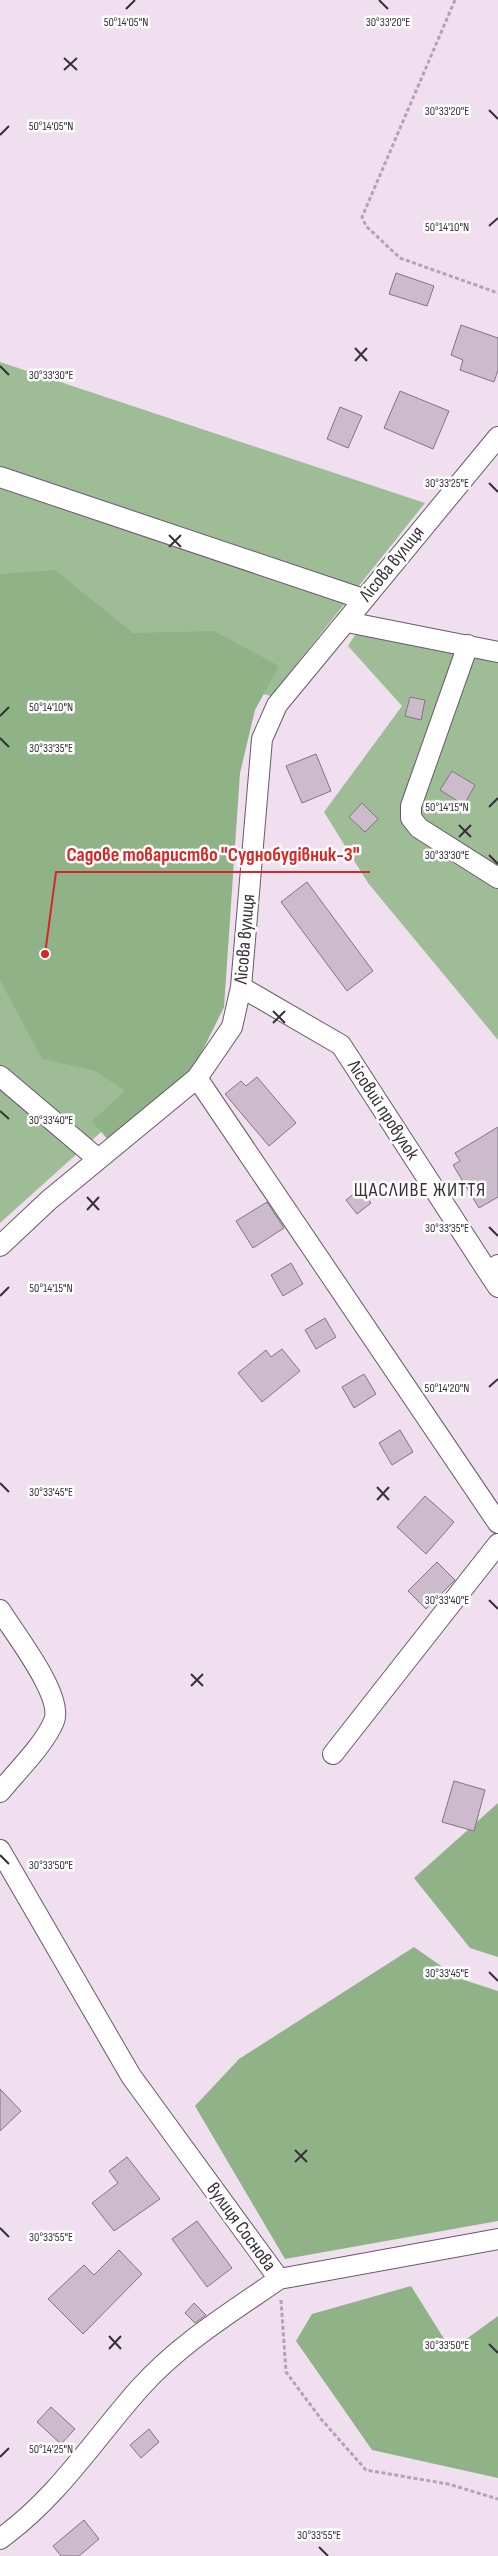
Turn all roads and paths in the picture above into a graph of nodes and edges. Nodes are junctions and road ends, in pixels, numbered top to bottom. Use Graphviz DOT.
graph roads {
  1 [pos="455,0"];
  2 [pos="498,293"];
  3 [pos="498,437"];
  4 [pos="0,477"];
  5 [pos="363,600"];
  6 [pos="347,622"];
  7 [pos="468,645"];
  8 [pos="498,652"];
  9 [pos="498,878"];
  10 [pos="241,987"];
  11 [pos="0,1076"];
  12 [pos="197,1078"];
  13 [pos="98,1159"];
  14 [pos="0,1246"];
  15 [pos="495,1275"];
  16 [pos="498,1522"];
  17 [pos="498,1544"];
  18 [pos="0,1610"];
  19 [pos="333,1754"];
  20 [pos="0,1792"];
  21 [pos="0,1850"];
  22 [pos="498,2239"];
  23 [pos="279,2279"];
  24 [pos="498,2499"];
  25 [pos="0,2539"];
  1 -- 2 [label="path"];
  3 -- 5 [label="street, Лісова вулиця"];
  4 -- 5 [label="street"];
  5 -- 6 [label="street, Лісова вулиця"];
  6 -- 7 [label="street"];
  6 -- 10 [label="street, Лісова вулиця"];
  7 -- 8 [label="street"];
  7 -- 9 [label="street"];
  10 -- 12 [label="street, Лісова вулиця"];
  10 -- 15 [label="street, Лісовий провулок"];
  11 -- 13 [label="street"];
  12 -- 13 [label="street, Лісова вулиця"];
  12 -- 16 [label="street"];
  13 -- 14 [label="street, Лісова вулиця"];
  17 -- 19 [label="street"];
  18 -- 20 [label="street"];
  21 -- 23 [label="street, вулиця Соснова"];
  22 -- 23 [label="street"];
  23 -- 24 [label="path"];
  23 -- 25 [label="street, вулиця Соснова"];
}
